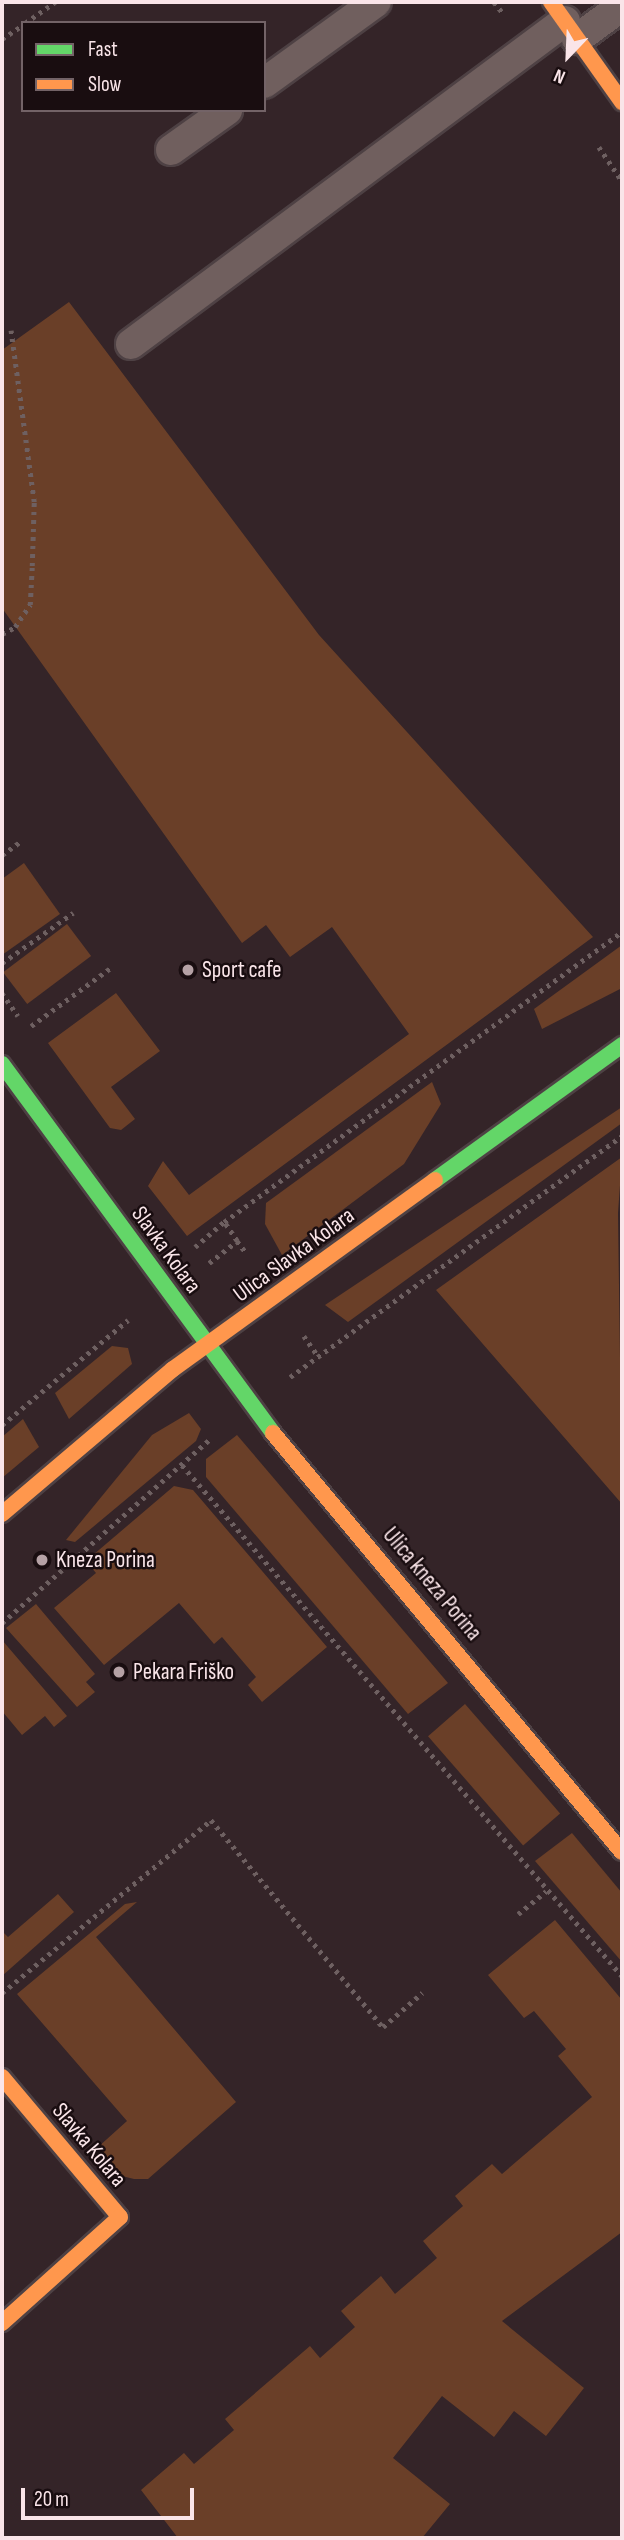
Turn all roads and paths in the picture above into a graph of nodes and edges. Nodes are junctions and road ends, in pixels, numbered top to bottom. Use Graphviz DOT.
graph roads {
  1 [pos="55,2"];
  2 [pos="376,2"];
  3 [pos="622,6"];
  4 [pos="564,20"];
  5 [pos="28,21"];
  6 [pos="21,26"];
  7 [pos="2,39"];
  8 [pos="266,82"];
  9 [pos="622,102"];
  10 [pos="224,112"];
  11 [pos="172,150"];
  12 [pos="11,331"];
  13 [pos="131,344"];
  14 [pos="2,634"];
  15 [pos="22,841"];
  16 [pos="2,855"];
  17 [pos="73,913"];
  18 [pos="622,932"];
  19 [pos="2,963"];
  20 [pos="112,967"];
  21 [pos="27,1028"];
  22 [pos="622,1045"];
  23 [pos="2,1064"];
  24 [pos="622,1136"];
  25 [pos="170,1294"];
  26 [pos="208,1345"];
  27 [pos="250,1406"];
  28 [pos="2,1425"];
  29 [pos="182,1465"];
  30 [pos="2,1514"];
  31 [pos="2,1623"];
  32 [pos="622,1852"];
  33 [pos="546,1891"];
  34 [pos="518,1914"];
  35 [pos="622,1976"];
  36 [pos="2,1993"];
  37 [pos="422,1993"];
  38 [pos="2,2077"];
  39 [pos="2,2323"];
  1 -- 5 [label="path"];
  2 -- 8 [label="lane"];
  3 -- 4 [label="lane"];
  4 -- 9 [label="street"];
  4 -- 13 [label="lane"];
  6 -- 7 [label="path"];
  10 -- 11 [label="lane"];
  12 -- 14 [label="path"];
  15 -- 16 [label="path"];
  17 -- 19 [label="path"];
  18 -- 25 [label="path"];
  20 -- 21 [label="path"];
  22 -- 26 [label="street, Ulica Slavka Kolara"];
  23 -- 25 [label="street, Slavka Kolara"];
  24 -- 27 [label="path"];
  25 -- 26 [label="street, Slavka Kolara"];
  25 -- 28 [label="path"];
  26 -- 27 [label="street, Ulica kneza Porina"];
  26 -- 30 [label="street, Ulica Slavka Kolara"];
  27 -- 29 [label="path"];
  27 -- 32 [label="street, Ulica kneza Porina"];
  29 -- 31 [label="path"];
  29 -- 33 [label="path"];
  33 -- 34 [label="path"];
  33 -- 35 [label="path"];
  36 -- 37 [label="path"];
  38 -- 39 [label="street, Slavka Kolara"];
}
